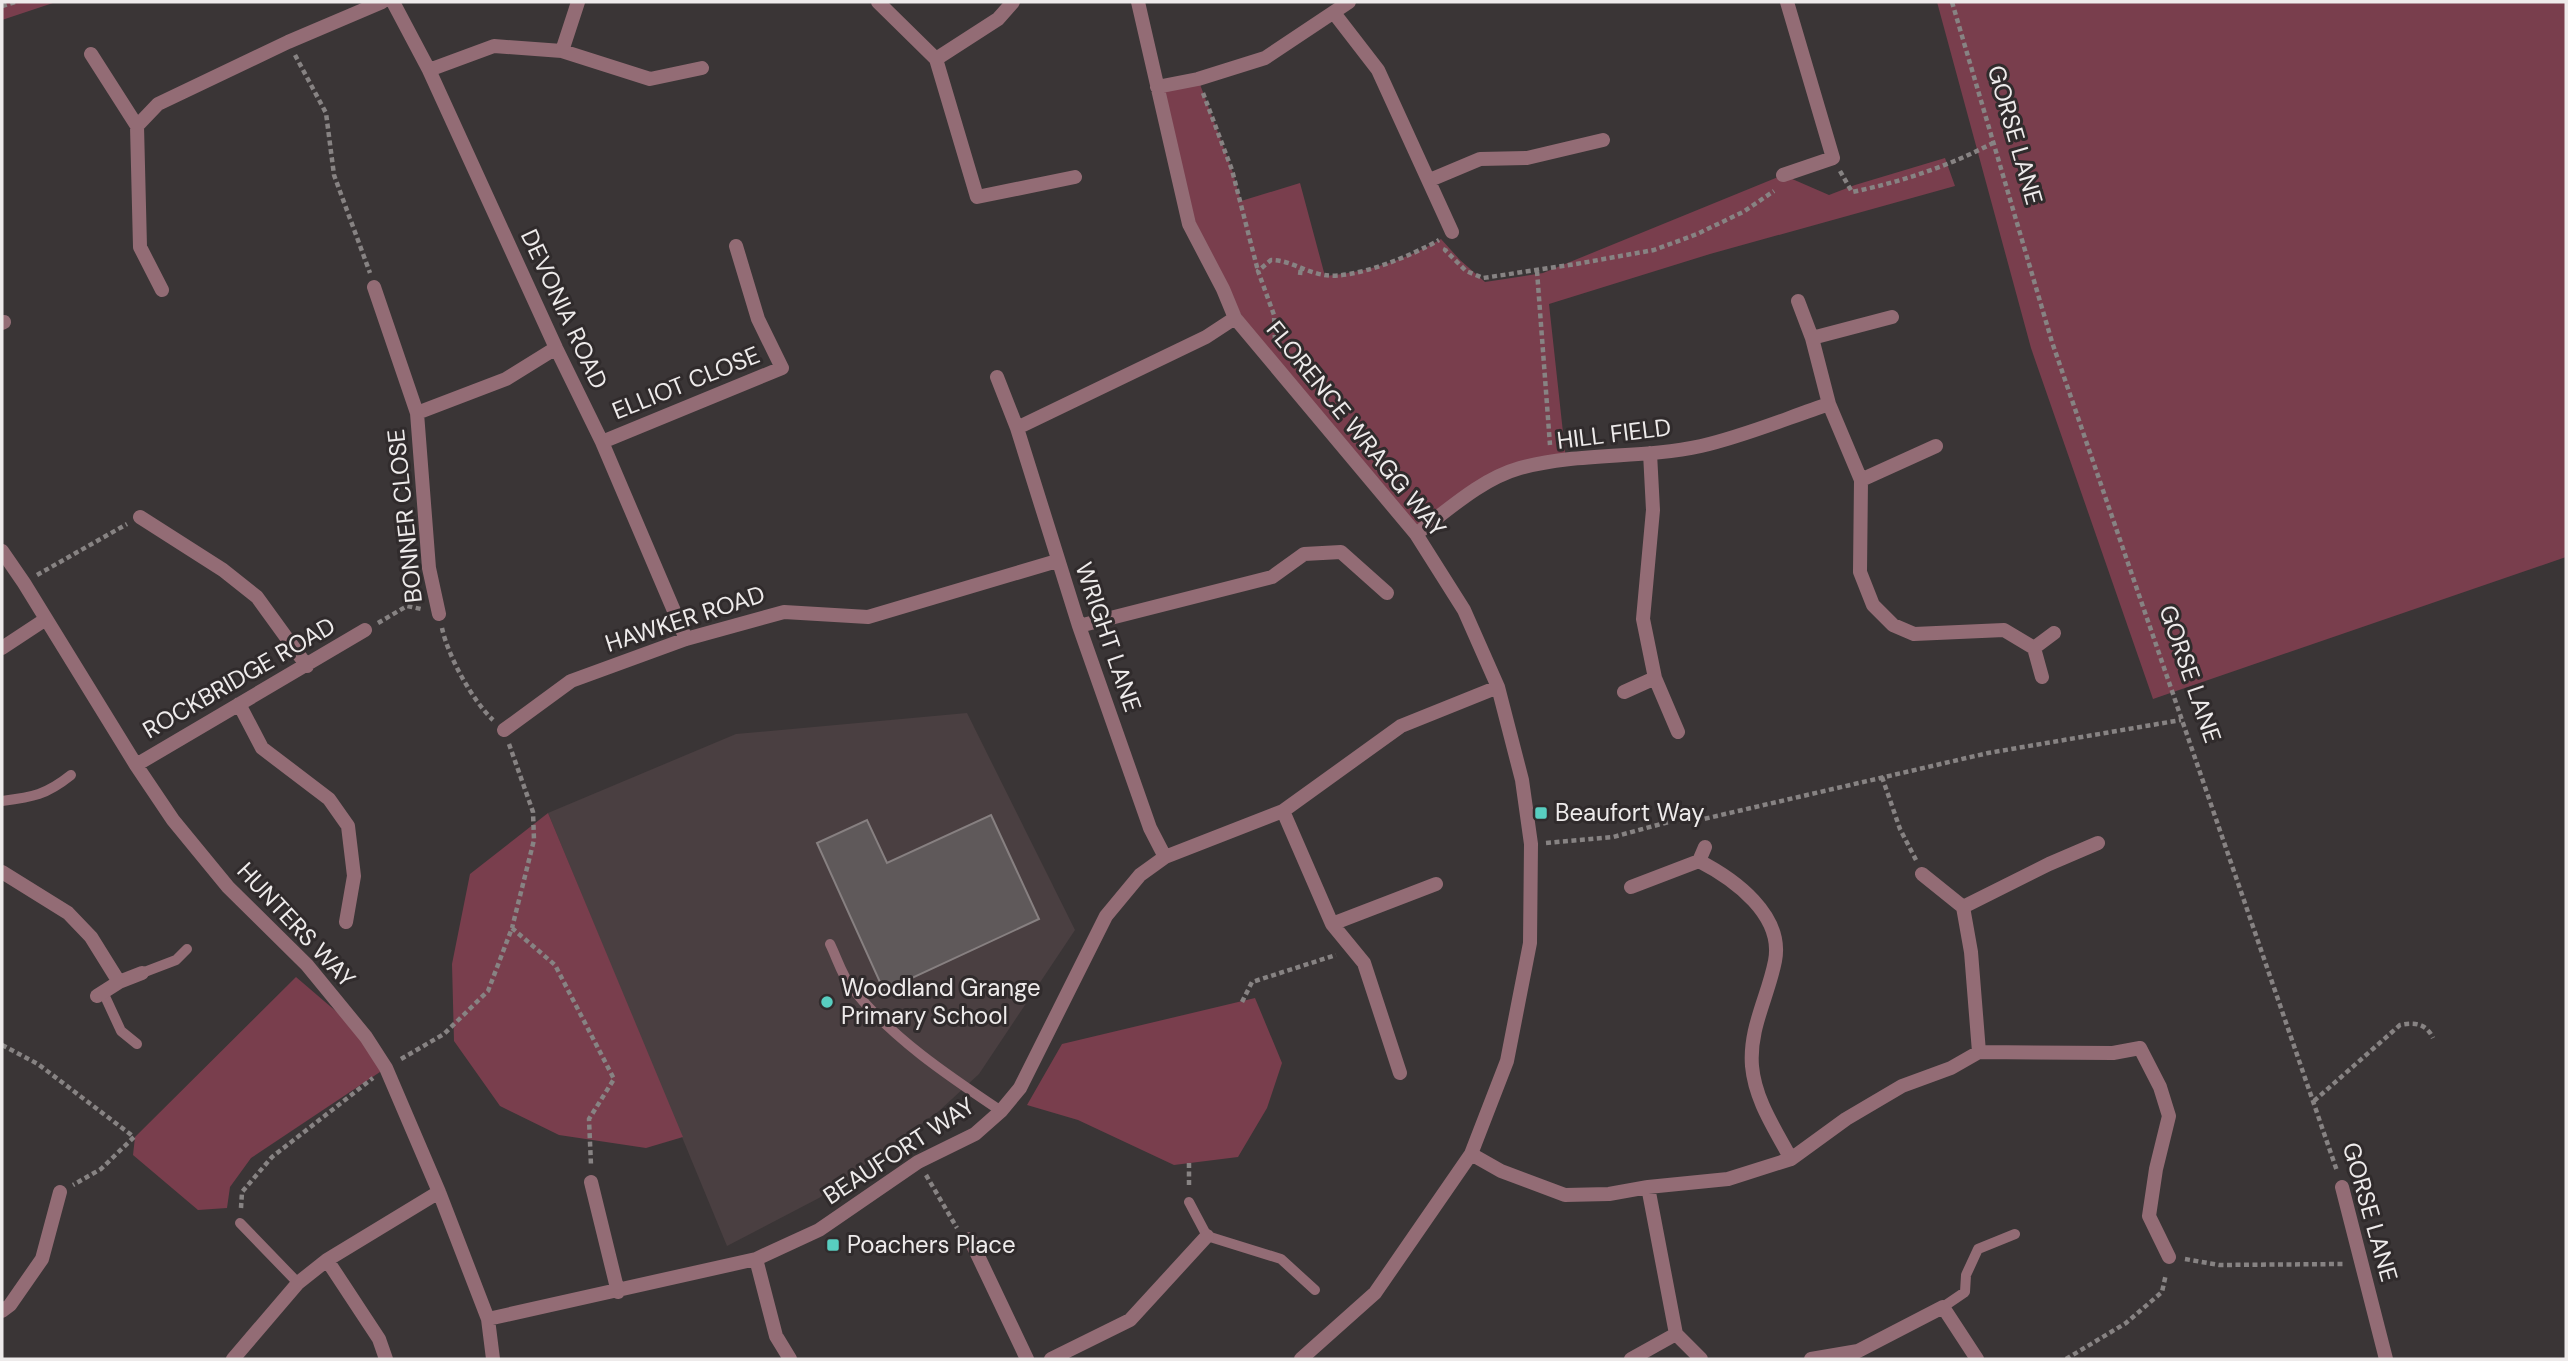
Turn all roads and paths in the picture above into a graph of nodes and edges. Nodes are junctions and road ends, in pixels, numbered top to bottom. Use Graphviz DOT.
graph roads {
  1 [pos="15,2"];
  2 [pos="382,2"];
  3 [pos="393,2"];
  4 [pos="578,2"];
  5 [pos="878,2"];
  6 [pos="1013,2"];
  7 [pos="1138,2"];
  8 [pos="1349,2"];
  9 [pos="1787,2"];
  10 [pos="1952,2"];
  11 [pos="2,6"];
  12 [pos="1334,13"];
  13 [pos="288,42"];
  14 [pos="562,51"];
  15 [pos="91,54"];
  16 [pos="936,59"];
  17 [pos="702,68"];
  18 [pos="429,70"];
  19 [pos="1198,79"];
  20 [pos="1157,87"];
  21 [pos="137,126"];
  22 [pos="1603,140"];
  23 [pos="1993,143"];
  24 [pos="1833,158"];
  25 [pos="1783,175"];
  26 [pos="1075,177"];
  27 [pos="1430,180"];
  28 [pos="1452,232"];
  29 [pos="736,246"];
  30 [pos="1301,267"];
  31 [pos="1258,271"];
  32 [pos="1536,271"];
  33 [pos="1300,275"];
  34 [pos="374,286"];
  35 [pos="162,290"];
  36 [pos="1798,300"];
  37 [pos="1892,317"];
  38 [pos="1235,318"];
  39 [pos="1812,338"];
  40 [pos="556,348"];
  41 [pos="1277,369"];
  42 [pos="998,377"];
  43 [pos="1829,404"];
  44 [pos="417,413"];
  45 [pos="1017,428"];
  46 [pos="602,442"];
  47 [pos="1936,446"];
  48 [pos="1650,453"];
  49 [pos="1552,463"];
  50 [pos="1861,480"];
  51 [pos="140,517"];
  52 [pos="1416,534"];
  53 [pos="2,551"];
  54 [pos="1057,561"];
  55 [pos="24,583"];
  56 [pos="1387,593"];
  57 [pos="439,614"];
  58 [pos="46,620"];
  59 [pos="1079,626"];
  60 [pos="365,630"];
  61 [pos="2054,633"];
  62 [pos="686,639"];
  63 [pos="2,648"];
  64 [pos="2034,648"];
  65 [pos="307,666"];
  66 [pos="2042,677"];
  67 [pos="1655,678"];
  68 [pos="1498,687"];
  69 [pos="1624,692"];
  70 [pos="239,704"];
  71 [pos="2181,720"];
  72 [pos="504,730"];
  73 [pos="1678,732"];
  74 [pos="136,765"];
  75 [pos="71,775"];
  76 [pos="1882,777"];
  77 [pos="2,802"];
  78 [pos="1283,811"];
  79 [pos="2098,843"];
  80 [pos="1531,844"];
  81 [pos="1165,856"];
  82 [pos="2,872"];
  83 [pos="1922,874"];
  84 [pos="1436,884"];
  85 [pos="1631,887"];
  86 [pos="1963,907"];
  87 [pos="346,922"];
  88 [pos="1332,924"];
  89 [pos="512,928"];
  90 [pos="830,944"];
  91 [pos="187,949"];
  92 [pos="1353,950"];
  93 [pos="142,973"];
  94 [pos="119,982"];
  95 [pos="100,994"];
  96 [pos="1242,1002"];
  97 [pos="2433,1038"];
  98 [pos="137,1044"];
  99 [pos="2,1045"];
  100 [pos="1979,1052"];
  101 [pos="386,1068"];
  102 [pos="1400,1073"];
  103 [pos="2314,1101"];
  104 [pos="1001,1111"];
  105 [pos="1471,1154"];
  106 [pos="1791,1159"];
  107 [pos="918,1163"];
  108 [pos="1189,1163"];
  109 [pos="591,1182"];
  110 [pos="1648,1187"];
  111 [pos="2342,1187"];
  112 [pos="60,1192"];
  113 [pos="439,1192"];
  114 [pos="1189,1202"];
  115 [pos="240,1223"];
  116 [pos="2015,1234"];
  117 [pos="1207,1236"];
  118 [pos="970,1239"];
  119 [pos="2169,1257"];
  120 [pos="756,1259"];
  121 [pos="327,1260"];
  122 [pos="2362,1263"];
  123 [pos="298,1283"];
  124 [pos="1315,1290"];
  125 [pos="618,1292"];
  126 [pos="1943,1307"];
  127 [pos="2,1311"];
  128 [pos="488,1319"];
  129 [pos="1676,1334"];
  130 [pos="233,1359"];
  131 [pos="386,1359"];
  132 [pos="493,1359"];
  133 [pos="790,1359"];
  134 [pos="1027,1359"];
  135 [pos="1051,1359"];
  136 [pos="1301,1359"];
  137 [pos="1630,1359"];
  138 [pos="1701,1359"];
  139 [pos="1811,1359"];
  140 [pos="1977,1359"];
  141 [pos="2066,1359"];
  142 [pos="2386,1359"];
  1 -- 11 [label="path"];
  2 -- 13 [label="street"];
  3 -- 18 [label="street, DEVONIA ROAD"];
  4 -- 14 [label="street"];
  5 -- 16 [label="street"];
  6 -- 16 [label="street"];
  7 -- 20 [label="street, FLORENCE WRAGG WAY"];
  8 -- 12 [label="street"];
  9 -- 24 [label="street"];
  10 -- 23 [label="path, GORSE LANE"];
  12 -- 19 [label="street"];
  12 -- 27 [label="street"];
  13 -- 21 [label="street"];
  13 -- 34 [label="path"];
  14 -- 17 [label="street"];
  14 -- 18 [label="street"];
  15 -- 21 [label="street"];
  16 -- 26 [label="street"];
  18 -- 40 [label="street, DEVONIA ROAD"];
  19 -- 20 [label="street"];
  19 -- 31 [label="path"];
  20 -- 38 [label="street, FLORENCE WRAGG WAY"];
  21 -- 35 [label="street"];
  22 -- 27 [label="street"];
  23 -- 24 [label="path"];
  23 -- 71 [label="path, GORSE LANE"];
  24 -- 25 [label="street"];
  25 -- 32 [label="path"];
  27 -- 28 [label="street"];
  28 -- 30 [label="path"];
  28 -- 32 [label="path"];
  29 -- 46 [label="street, ELLIOT CLOSE"];
  30 -- 31 [label="path"];
  30 -- 33 [label="path"];
  31 -- 41 [label="path"];
  32 -- 49 [label="path"];
  34 -- 44 [label="street, BONNER CLOSE"];
  36 -- 39 [label="street"];
  37 -- 39 [label="street"];
  38 -- 41 [label="street, FLORENCE WRAGG WAY"];
  38 -- 45 [label="street"];
  39 -- 43 [label="street"];
  40 -- 44 [label="street, BONNER CLOSE"];
  40 -- 46 [label="street, DEVONIA ROAD"];
  41 -- 52 [label="street, FLORENCE WRAGG WAY"];
  42 -- 45 [label="street, WRIGHT LANE"];
  43 -- 48 [label="street, HILL FIELD"];
  43 -- 50 [label="street"];
  44 -- 57 [label="street, BONNER CLOSE"];
  45 -- 54 [label="street, WRIGHT LANE"];
  46 -- 62 [label="street, DEVONIA ROAD"];
  47 -- 50 [label="street"];
  48 -- 49 [label="street, HILL FIELD"];
  48 -- 67 [label="street"];
  49 -- 52 [label="street, HILL FIELD"];
  50 -- 64 [label="street"];
  51 -- 55 [label="path"];
  51 -- 65 [label="street"];
  52 -- 68 [label="street, FLORENCE WRAGG WAY"];
  53 -- 55 [label="street, HUNTERS WAY"];
  54 -- 59 [label="street, WRIGHT LANE"];
  54 -- 62 [label="street, HAWKER ROAD"];
  55 -- 58 [label="street, HUNTERS WAY"];
  56 -- 59 [label="street"];
  57 -- 60 [label="path"];
  57 -- 72 [label="path"];
  58 -- 63 [label="street"];
  58 -- 74 [label="street, HUNTERS WAY"];
  59 -- 81 [label="street, WRIGHT LANE"];
  60 -- 65 [label="street, ROCKBRIDGE ROAD"];
  61 -- 64 [label="street"];
  62 -- 72 [label="street, HAWKER ROAD"];
  64 -- 66 [label="street"];
  65 -- 70 [label="street, ROCKBRIDGE ROAD"];
  67 -- 69 [label="street"];
  67 -- 73 [label="street"];
  68 -- 78 [label="street, BEAUFORT WAY"];
  68 -- 80 [label="street, FLORENCE WRAGG WAY"];
  70 -- 74 [label="street, ROCKBRIDGE ROAD"];
  70 -- 87 [label="street"];
  71 -- 76 [label="path"];
  71 -- 103 [label="path, GORSE LANE"];
  72 -- 89 [label="path"];
  74 -- 101 [label="street, HUNTERS WAY"];
  75 -- 77 [label="lane"];
  76 -- 80 [label="path"];
  76 -- 83 [label="path"];
  78 -- 81 [label="street, BEAUFORT WAY"];
  78 -- 88 [label="street"];
  79 -- 86 [label="street"];
  80 -- 105 [label="street, FLORENCE WRAGG WAY"];
  81 -- 104 [label="street, BEAUFORT WAY"];
  82 -- 94 [label="street"];
  83 -- 86 [label="street"];
  84 -- 88 [label="street"];
  85 -- 106 [label="street"];
  86 -- 100 [label="street"];
  88 -- 92 [label="street"];
  89 -- 101 [label="path"];
  89 -- 109 [label="path"];
  90 -- 104 [label="lane"];
  91 -- 93 [label="lane"];
  92 -- 96 [label="path"];
  92 -- 102 [label="street"];
  93 -- 94 [label="street"];
  94 -- 95 [label="street"];
  95 -- 98 [label="lane"];
  97 -- 103 [label="path"];
  99 -- 112 [label="path"];
  100 -- 106 [label="street"];
  100 -- 119 [label="street"];
  101 -- 113 [label="street, HUNTERS WAY"];
  101 -- 115 [label="path"];
  103 -- 111 [label="path, GORSE LANE"];
  104 -- 107 [label="street, BEAUFORT WAY"];
  105 -- 110 [label="street"];
  105 -- 136 [label="street, FLORENCE WRAGG WAY"];
  106 -- 110 [label="street"];
  107 -- 118 [label="path"];
  107 -- 120 [label="street, BEAUFORT WAY"];
  108 -- 114 [label="path"];
  109 -- 125 [label="street"];
  110 -- 129 [label="street"];
  111 -- 122 [label="street, GORSE LANE"];
  112 -- 127 [label="street"];
  113 -- 121 [label="street"];
  113 -- 128 [label="street, HUNTERS WAY"];
  114 -- 117 [label="lane"];
  115 -- 123 [label="lane"];
  116 -- 126 [label="lane"];
  117 -- 124 [label="lane"];
  117 -- 135 [label="street"];
  118 -- 134 [label="street"];
  119 -- 122 [label="path"];
  119 -- 141 [label="path"];
  120 -- 125 [label="street, BEAUFORT WAY"];
  120 -- 133 [label="street"];
  121 -- 123 [label="street"];
  121 -- 131 [label="street"];
  122 -- 142 [label="street, GORSE LANE"];
  123 -- 130 [label="street"];
  125 -- 128 [label="street, BEAUFORT WAY"];
  126 -- 139 [label="street"];
  126 -- 140 [label="street"];
  128 -- 132 [label="street, HUNTERS WAY"];
  129 -- 137 [label="street"];
  129 -- 138 [label="street"];
}
